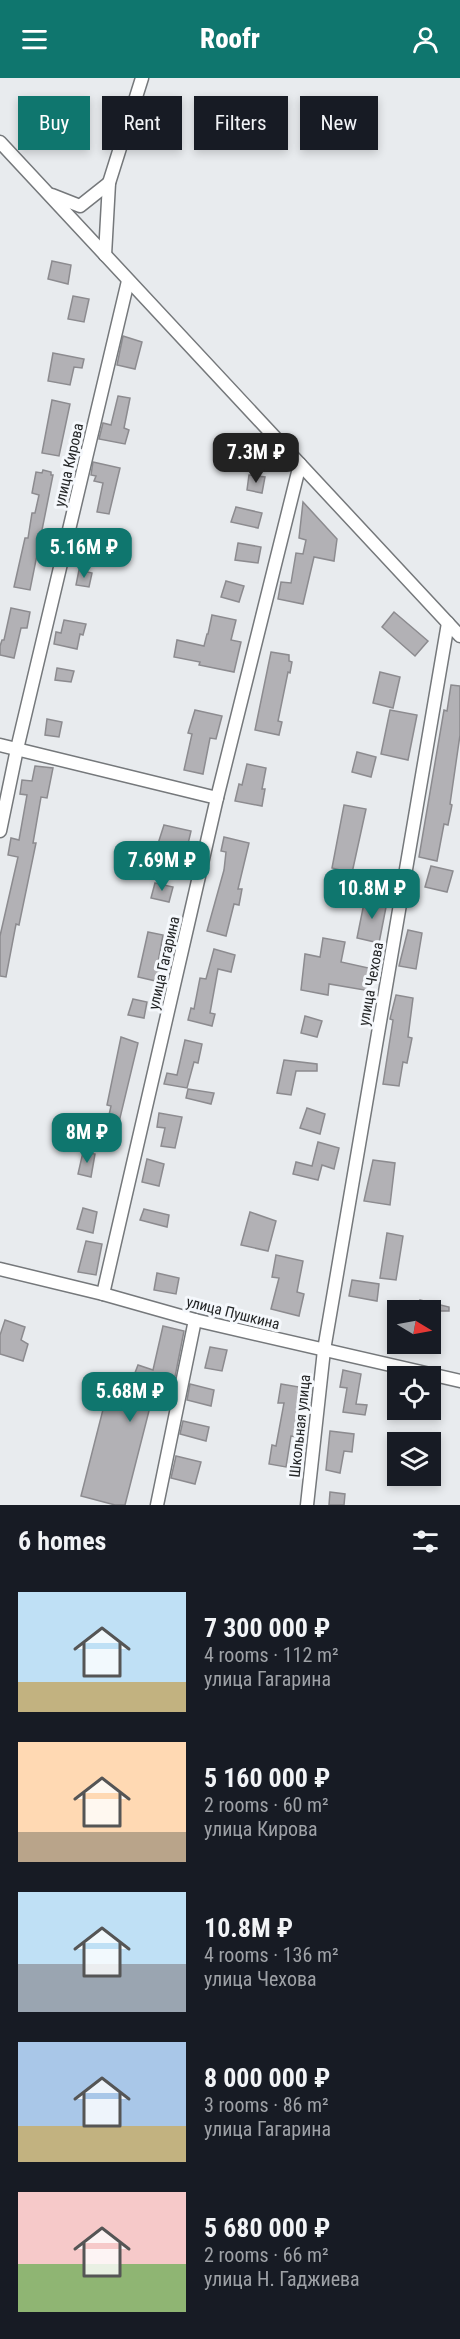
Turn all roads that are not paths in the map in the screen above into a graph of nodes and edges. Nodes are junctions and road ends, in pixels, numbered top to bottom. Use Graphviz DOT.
graph roads {
  1 [pos="142,78"];
  2 [pos="0,142"];
  3 [pos="109,183"];
  4 [pos="48,194"];
  5 [pos="105,255"];
  6 [pos="128,281"];
  7 [pos="300,464"];
  8 [pos="448,623"];
  9 [pos="460,636"];
  10 [pos="0,745"];
  11 [pos="17,749"];
  12 [pos="218,798"];
  13 [pos="0,831"];
  14 [pos="0,1269"];
  15 [pos="103,1294"];
  16 [pos="195,1320"];
  17 [pos="324,1350"];
  18 [pos="460,1381"];
  19 [pos="157,1505"];
  20 [pos="307,1505"];
  1 -- 3 [label="street"];
  2 -- 4 [label="street"];
  3 -- 4 [label="street"];
  3 -- 5 [label="street"];
  4 -- 5 [label="street"];
  5 -- 6 [label="street"];
  6 -- 7 [label="street"];
  6 -- 11 [label="street, улица Кирова"];
  7 -- 8 [label="street"];
  7 -- 12 [label="street, улица Гагарина"];
  8 -- 9 [label="street"];
  8 -- 17 [label="street, улица Чехова"];
  10 -- 11 [label="street"];
  11 -- 12 [label="street"];
  11 -- 13 [label="street, улица Кирова"];
  12 -- 15 [label="street, улица Гагарина"];
  14 -- 15 [label="street, улица Пушкина"];
  15 -- 16 [label="street, улица Пушкина"];
  16 -- 17 [label="street, улица Пушкина"];
  16 -- 19 [label="street"];
  17 -- 18 [label="street, улица Пушкина"];
  17 -- 20 [label="street, Школьная улица"];
}
